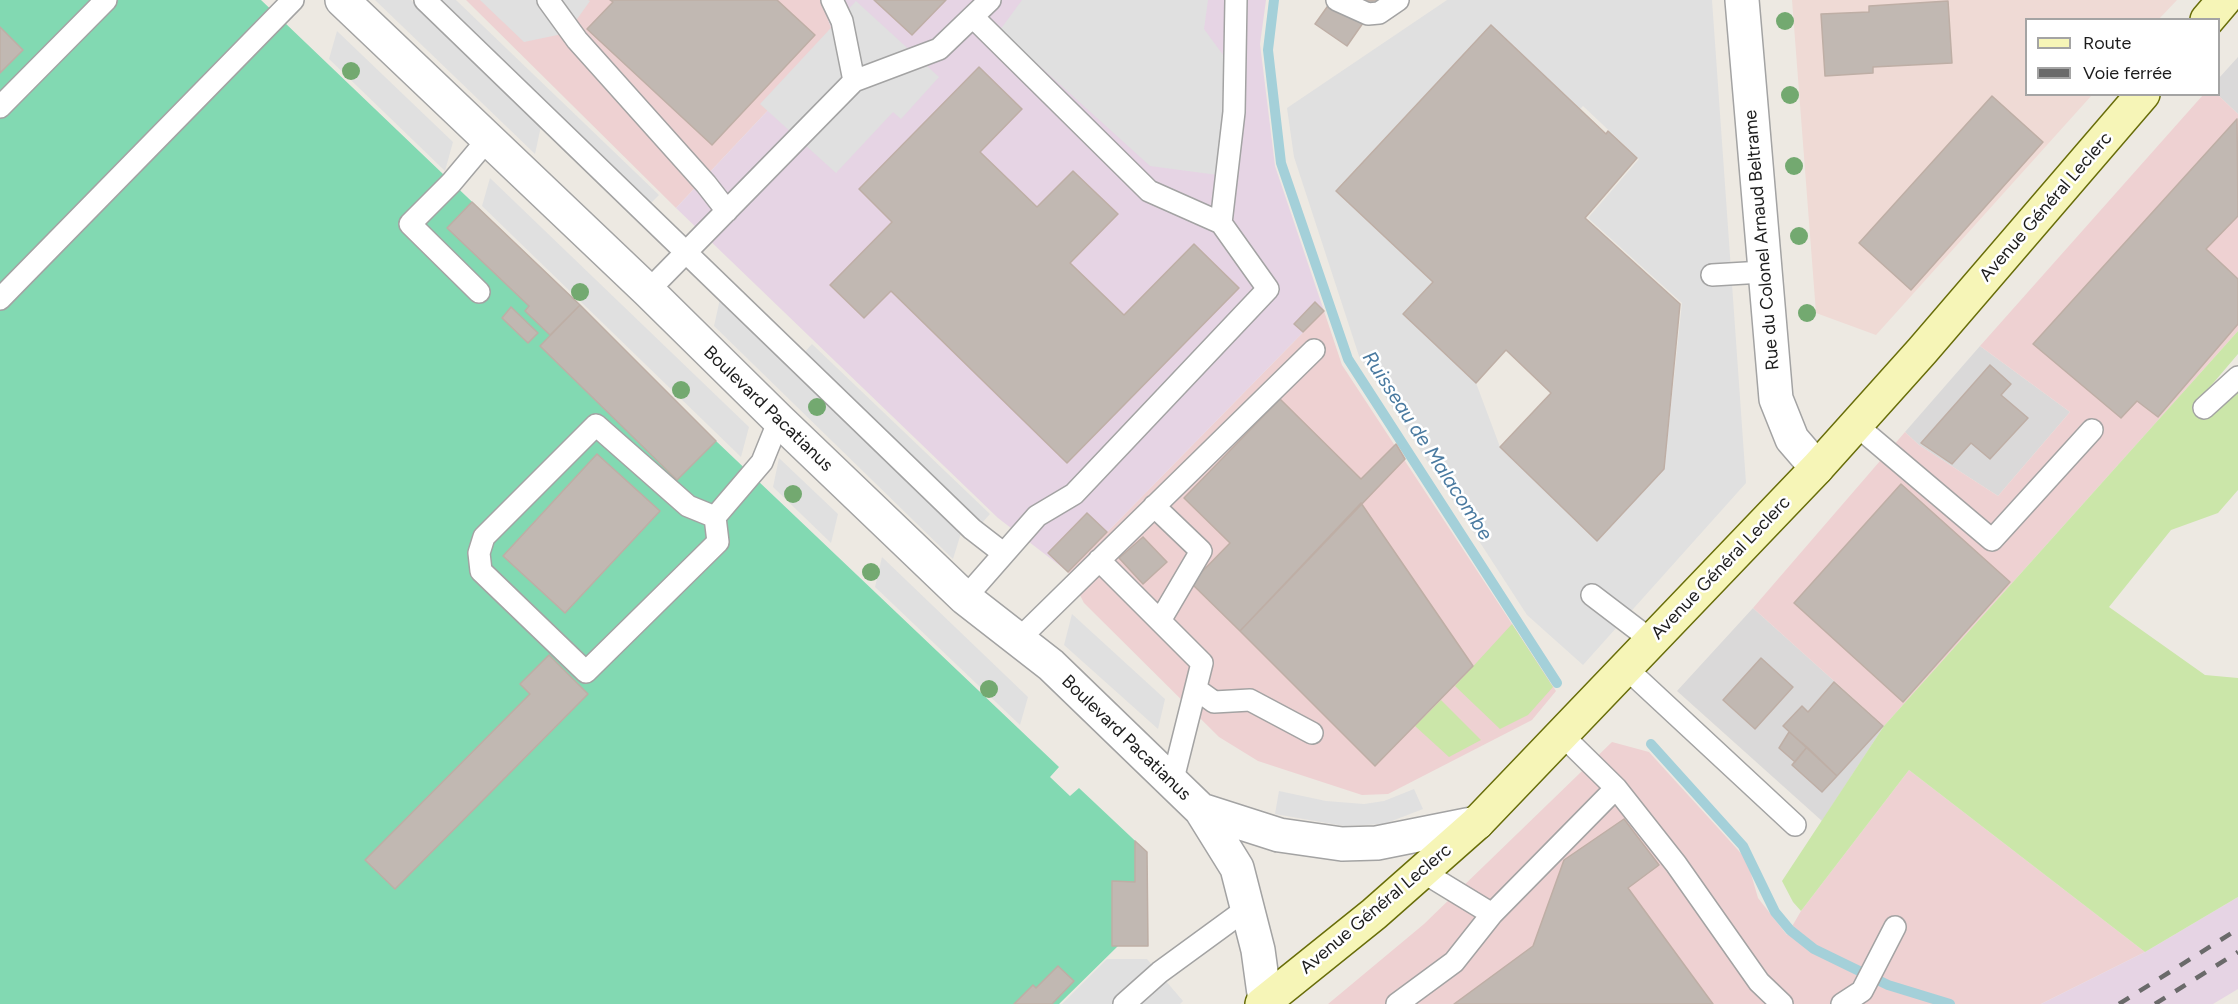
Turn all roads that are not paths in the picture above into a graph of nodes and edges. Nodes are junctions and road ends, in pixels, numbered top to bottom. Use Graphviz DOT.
graph roads {
  1 [pos="106,0"];
  2 [pos="292,0"];
  3 [pos="342,0"];
  4 [pos="425,0"];
  5 [pos="548,0"];
  6 [pos="832,0"];
  7 [pos="990,0"];
  8 [pos="1236,0"];
  9 [pos="1337,0"];
  10 [pos="1398,0"];
  11 [pos="1742,0"];
  12 [pos="2224,0"];
  13 [pos="974,18"];
  14 [pos="2209,18"];
  15 [pos="854,81"];
  16 [pos="2141,96"];
  17 [pos="0,107"];
  18 [pos="488,139"];
  19 [pos="727,211"];
  20 [pos="1221,223"];
  21 [pos="686,253"];
  22 [pos="1763,272"];
  23 [pos="1712,275"];
  24 [pos="648,291"];
  25 [pos="479,292"];
  26 [pos="0,299"];
  27 [pos="1314,350"];
  28 [pos="2238,377"];
  29 [pos="2204,408"];
  30 [pos="779,420"];
  31 [pos="1856,425"];
  32 [pos="2092,430"];
  33 [pos="1817,468"];
  34 [pos="1154,506"];
  35 [pos="715,517"];
  36 [pos="1003,553"];
  37 [pos="1099,560"];
  38 [pos="1592,595"];
  39 [pos="966,598"];
  40 [pos="1161,620"];
  41 [pos="1019,639"];
  42 [pos="1651,640"];
  43 [pos="1626,668"];
  44 [pos="1196,689"];
  45 [pos="1312,733"];
  46 [pos="1561,734"];
  47 [pos="1172,783"];
  48 [pos="1616,788"];
  49 [pos="1201,810"];
  50 [pos="1477,823"];
  51 [pos="1795,825"];
  52 [pos="1423,872"];
  53 [pos="1249,907"];
  54 [pos="1492,914"];
  55 [pos="1895,927"];
  56 [pos="1263,1003"];
  57 [pos="1124,1004"];
  58 [pos="1397,1004"];
  59 [pos="1782,1004"];
  60 [pos="1842,1004"];
  1 -- 17 [label="lane"];
  2 -- 26 [label="lane"];
  3 -- 18 [label="street, Boulevard Pacatianus"];
  4 -- 21 [label="lane"];
  5 -- 19 [label="lane"];
  6 -- 15 [label="lane"];
  7 -- 13 [label="lane"];
  8 -- 20 [label="lane"];
  9 -- 10 [label="lane"];
  11 -- 22 [label="street, Rue du Colonel Arnaud Beltrame"];
  12 -- 14 [label="main road"];
  13 -- 15 [label="lane"];
  13 -- 20 [label="lane"];
  15 -- 19 [label="lane"];
  16 -- 31 [label="main road, Avenue Général Leclerc"];
  18 -- 24 [label="street, Boulevard Pacatianus"];
  18 -- 25 [label="lane"];
  19 -- 21 [label="lane"];
  20 -- 36 [label="lane"];
  21 -- 24 [label="lane"];
  21 -- 36 [label="lane"];
  22 -- 23 [label="lane"];
  22 -- 33 [label="street, Rue du Colonel Arnaud Beltrame"];
  24 -- 30 [label="street, Boulevard Pacatianus"];
  27 -- 34 [label="lane"];
  28 -- 29 [label="lane"];
  30 -- 35 [label="lane"];
  30 -- 39 [label="street, Boulevard Pacatianus"];
  31 -- 32 [label="lane"];
  31 -- 33 [label="main road, Avenue Général Leclerc"];
  33 -- 42 [label="main road, Avenue Général Leclerc"];
  34 -- 37 [label="lane"];
  34 -- 40 [label="lane"];
  35 -- 35 [label="lane"];
  36 -- 39 [label="lane"];
  37 -- 40 [label="lane"];
  37 -- 41 [label="lane"];
  38 -- 42 [label="lane"];
  39 -- 41 [label="street, Boulevard Pacatianus"];
  40 -- 44 [label="lane"];
  41 -- 47 [label="street, Boulevard Pacatianus"];
  42 -- 43 [label="main road, Avenue Général Leclerc"];
  43 -- 46 [label="main road, Avenue Général Leclerc"];
  43 -- 51 [label="lane"];
  44 -- 45 [label="lane"];
  44 -- 47 [label="lane"];
  46 -- 48 [label="lane"];
  46 -- 50 [label="main road, Avenue Général Leclerc"];
  47 -- 49 [label="street, Boulevard Pacatianus"];
  48 -- 54 [label="lane"];
  48 -- 59 [label="lane"];
  49 -- 50 [label="street, Boulevard Pacatianus"];
  49 -- 53 [label="street, Boulevard Pacatianus"];
  50 -- 52 [label="main road, Avenue Général Leclerc"];
  52 -- 54 [label="lane"];
  52 -- 56 [label="main road, Avenue Général Leclerc"];
  53 -- 56 [label="street, Boulevard Pacatianus"];
  53 -- 57 [label="lane"];
  54 -- 58 [label="lane"];
  55 -- 60 [label="lane"];
}
